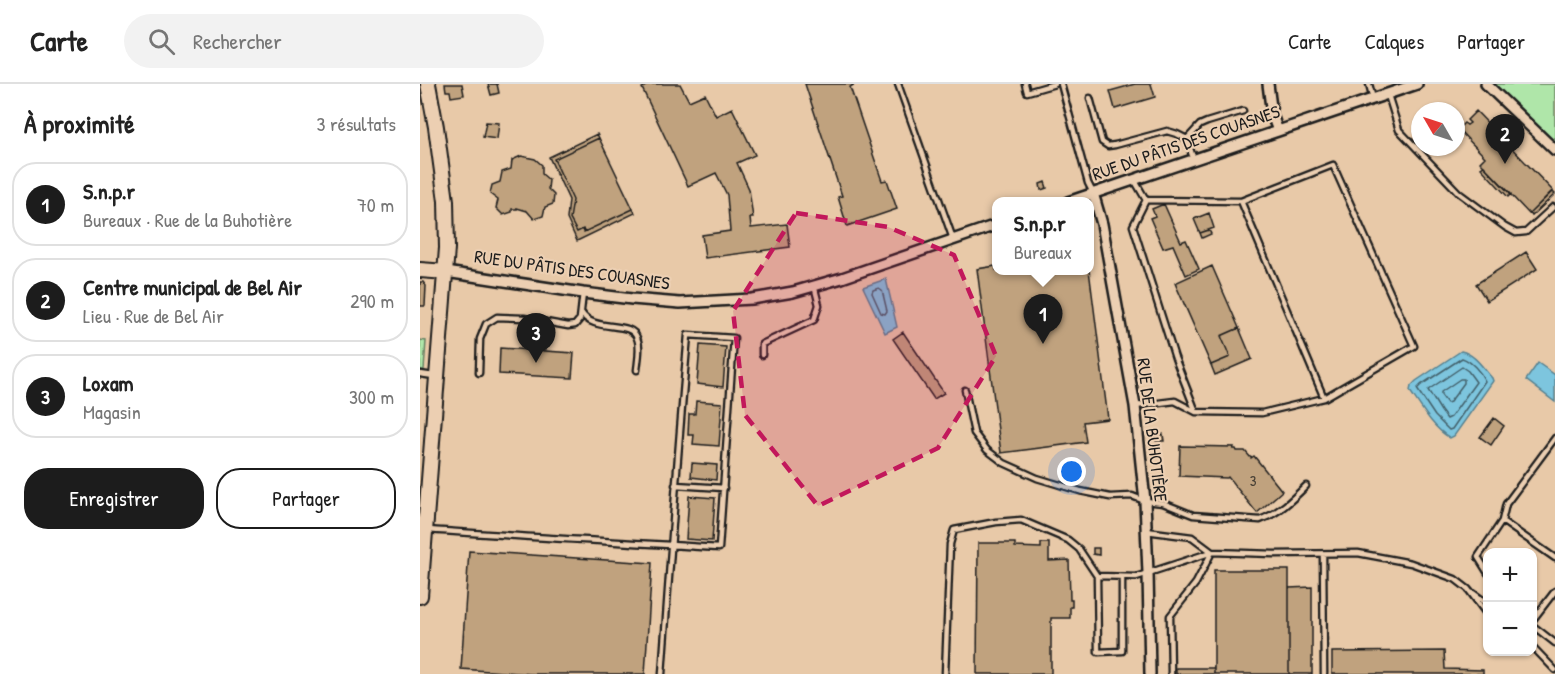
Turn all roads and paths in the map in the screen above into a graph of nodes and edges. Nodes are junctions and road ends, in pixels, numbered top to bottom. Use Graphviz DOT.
graph roads {
  1 [pos="428,84"];
  2 [pos="898,84"];
  3 [pos="1025,84"];
  4 [pos="1055,84"];
  5 [pos="1061,84"];
  6 [pos="1268,84"];
  7 [pos="1369,84"];
  8 [pos="1417,84"];
  9 [pos="1486,84"];
  10 [pos="1388,94"];
  11 [pos="1090,98"];
  12 [pos="1373,99"];
  13 [pos="1243,111"];
  14 [pos="1278,131"];
  15 [pos="1187,139"];
  16 [pos="1555,150"];
  17 [pos="1194,158"];
  18 [pos="1134,179"];
  19 [pos="1093,193"];
  20 [pos="1080,197"];
  21 [pos="1146,200"];
  22 [pos="1241,201"];
  23 [pos="1553,207"];
  24 [pos="992,226"];
  25 [pos="953,239"];
  26 [pos="420,270"];
  27 [pos="446,272"];
  28 [pos="814,285"];
  29 [pos="583,293"];
  30 [pos="581,312"];
  31 [pos="762,355"];
  32 [pos="637,370"];
  33 [pos="478,373"];
  34 [pos="420,374"];
  35 [pos="437,376"];
  36 [pos="965,390"];
  37 [pos="1324,398"];
  38 [pos="1135,406"];
  39 [pos="1196,412"];
  40 [pos="1555,438"];
  41 [pos="675,485"];
  42 [pos="1306,486"];
  43 [pos="724,488"];
  44 [pos="1145,501"];
  45 [pos="1502,521"];
  46 [pos="425,529"];
  47 [pos="1146,531"];
  48 [pos="671,545"];
  49 [pos="1484,548"];
  50 [pos="1483,550"];
  51 [pos="1212,552"];
  52 [pos="1323,554"];
  53 [pos="1555,558"];
  54 [pos="1483,565"];
  55 [pos="1148,573"];
  56 [pos="1097,576"];
  57 [pos="1122,577"];
  58 [pos="1468,589"];
  59 [pos="1555,591"];
  60 [pos="420,596"];
  61 [pos="1485,602"];
  62 [pos="1483,609"];
  63 [pos="1537,609"];
  64 [pos="1540,612"];
  65 [pos="1537,617"];
  66 [pos="1537,627"];
  67 [pos="1555,643"];
  68 [pos="1537,650"];
  69 [pos="1555,670"];
  70 [pos="662,674"];
  71 [pos="945,674"];
  72 [pos="1150,674"];
  73 [pos="1171,674"];
  74 [pos="1324,674"];
  1 -- 27 [label="main road"];
  2 -- 25 [label="lane"];
  3 -- 4 [label="lane"];
  5 -- 19 [label="lane"];
  6 -- 14 [label="street"];
  7 -- 12 [label="lane"];
  8 -- 10 [label="street, RUE DU PÂTIS DES COUASNES"];
  9 -- 16 [label="street"];
  10 -- 12 [label="street, RUE DU PÂTIS DES COUASNES"];
  10 -- 23 [label="lane"];
  11 -- 15 [label="lane"];
  12 -- 14 [label="street, RUE DU PÂTIS DES COUASNES"];
  13 -- 15 [label="lane"];
  14 -- 17 [label="street, RUE DU PÂTIS DES COUASNES"];
  15 -- 17 [label="lane"];
  17 -- 18 [label="street, RUE DU PÂTIS DES COUASNES"];
  18 -- 19 [label="street, RUE DU PÂTIS DES COUASNES"];
  18 -- 21 [label="lane"];
  19 -- 20 [label="street, RUE DU PÂTIS DES COUASNES"];
  19 -- 38 [label="street, RUE DE LA BUHOTIÈRE"];
  21 -- 22 [label="lane"];
  21 -- 39 [label="lane"];
  22 -- 37 [label="lane"];
  22 -- 37 [label="lane"];
  24 -- 25 [label="street, RUE DU PÂTIS DES COUASNES"];
  25 -- 28 [label="street, RUE DU PÂTIS DES COUASNES"];
  26 -- 27 [label="main road, RUE DU PÂTIS DES COUASNES"];
  27 -- 29 [label="street, RUE DU PÂTIS DES COUASNES"];
  27 -- 35 [label="main road"];
  28 -- 29 [label="street, RUE DU PÂTIS DES COUASNES"];
  28 -- 31 [label="lane"];
  29 -- 30 [label="lane"];
  30 -- 32 [label="lane"];
  30 -- 33 [label="lane"];
  34 -- 35 [label="lane"];
  35 -- 46 [label="main road"];
  36 -- 44 [label="lane"];
  37 -- 39 [label="lane"];
  38 -- 39 [label="lane"];
  38 -- 44 [label="street, RUE DE LA BUHOTIÈRE"];
  40 -- 45 [label="lane"];
  41 -- 43 [label="lane"];
  41 -- 43 [label="lane"];
  41 -- 48 [label="lane"];
  42 -- 44 [label="lane"];
  43 -- 48 [label="lane"];
  44 -- 47 [label="street, RUE DE LA BUHOTIÈRE"];
  45 -- 49 [label="lane"];
  45 -- 53 [label="lane"];
  46 -- 48 [label="lane"];
  46 -- 60 [label="main road"];
  47 -- 51 [label="lane"];
  47 -- 55 [label="street, RUE DE LA BUHOTIÈRE"];
  48 -- 70 [label="lane"];
  50 -- 54 [label="lane"];
  51 -- 52 [label="lane"];
  51 -- 55 [label="lane"];
  51 -- 73 [label="lane"];
  52 -- 58 [label="lane"];
  52 -- 74 [label="lane"];
  55 -- 57 [label="lane"];
  55 -- 72 [label="street, RUE DE LA BUHOTIÈRE"];
  56 -- 57 [label="lane"];
  56 -- 57 [label="lane"];
  56 -- 71 [label="lane"];
  58 -- 61 [label="lane"];
  58 -- 62 [label="lane"];
  59 -- 64 [label="lane"];
  63 -- 64 [label="lane"];
  64 -- 65 [label="lane"];
  66 -- 67 [label="lane"];
  68 -- 69 [label="lane"];
}
